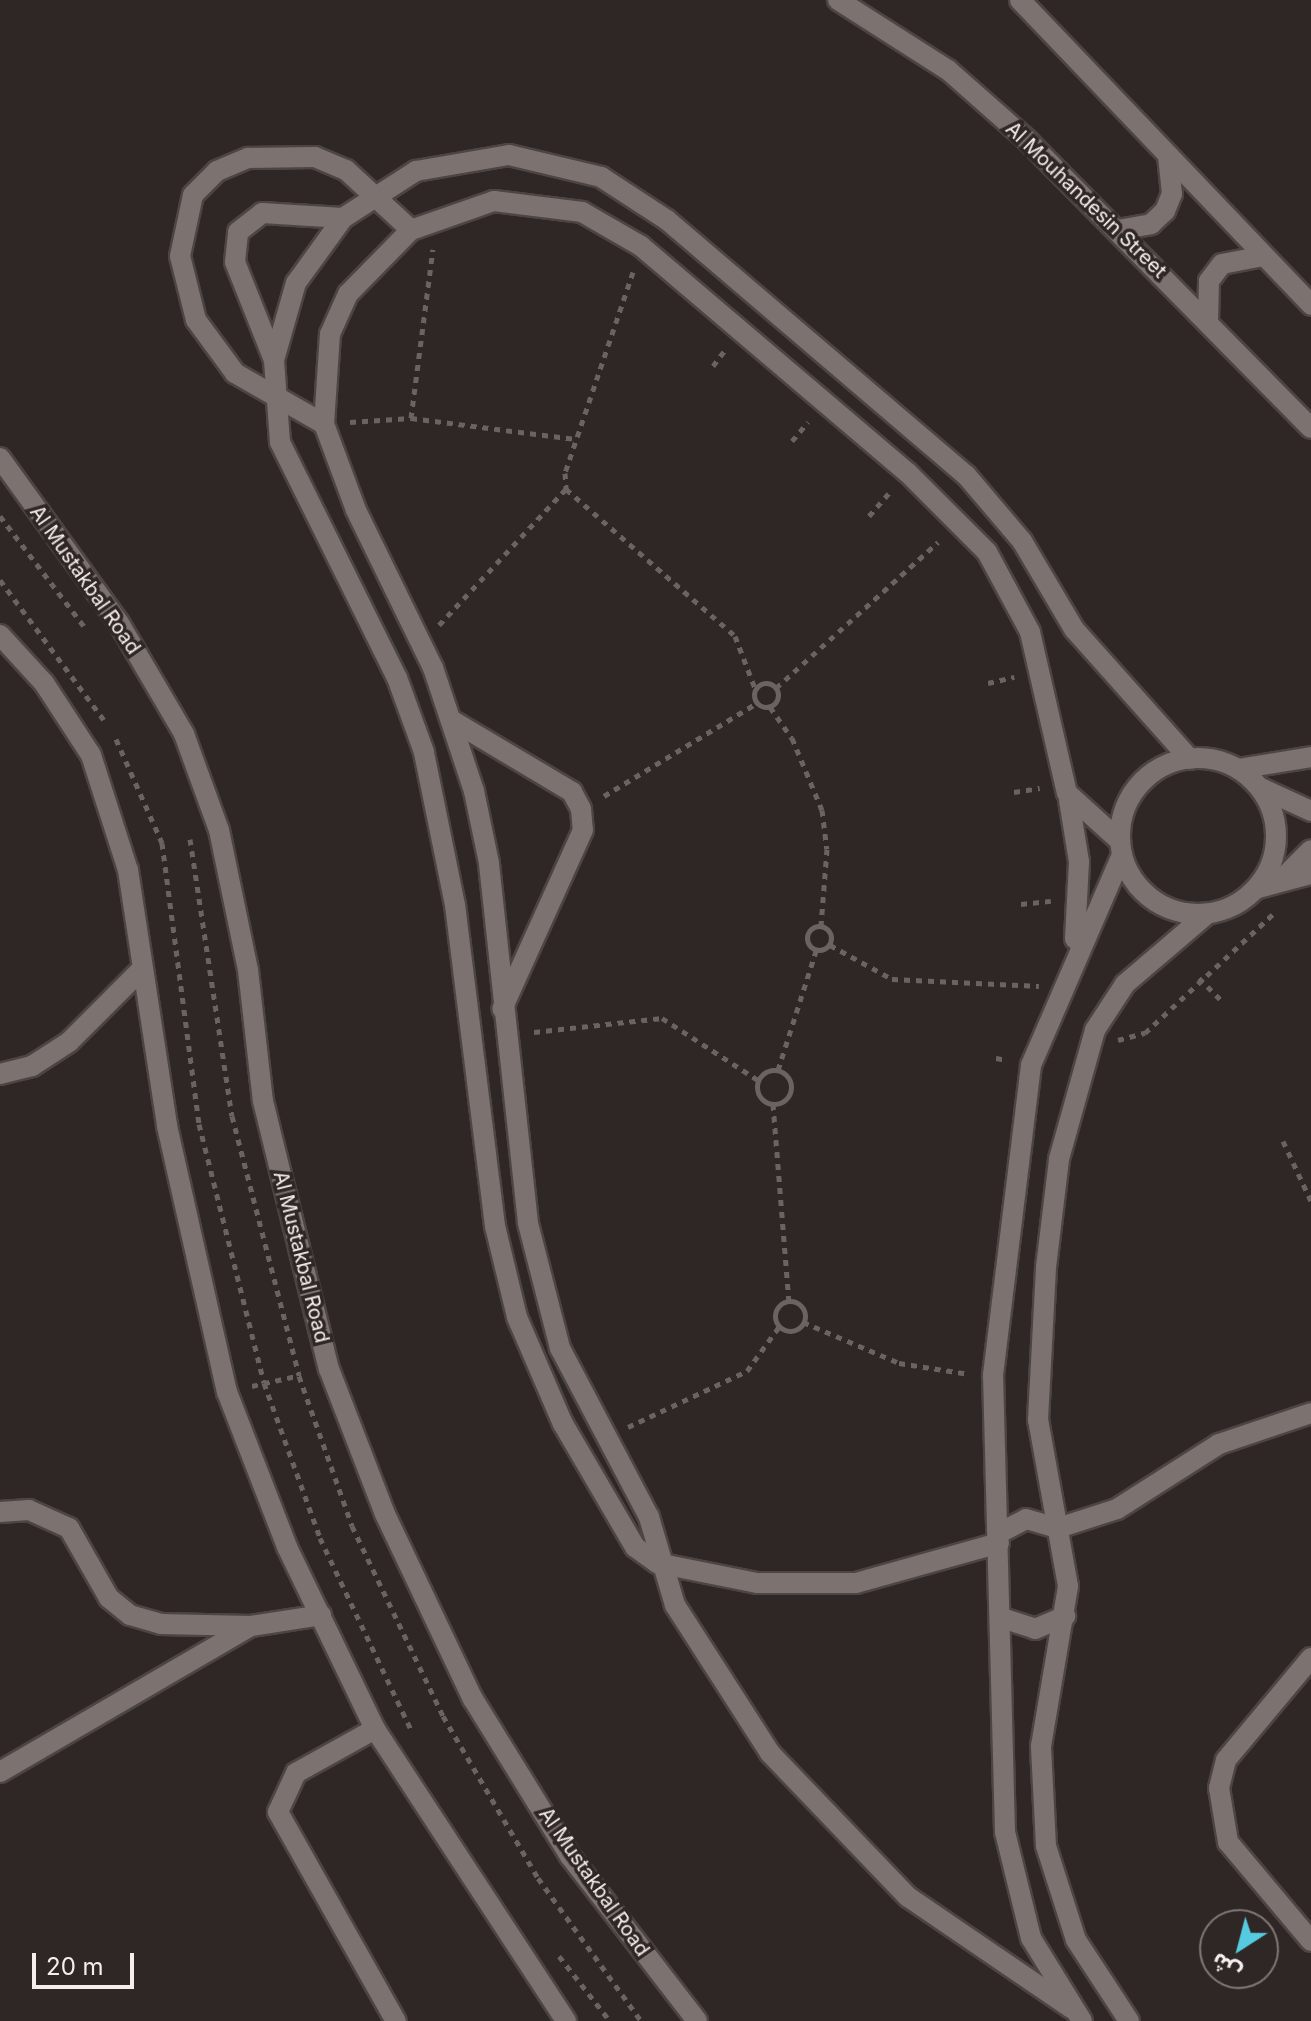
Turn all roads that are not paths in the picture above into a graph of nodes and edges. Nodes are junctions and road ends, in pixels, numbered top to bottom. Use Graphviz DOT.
graph roads {
  1 [pos="838,0"];
  2 [pos="1020,0"];
  3 [pos="1167,154"];
  4 [pos="374,194"];
  5 [pos="343,218"];
  6 [pos="411,230"];
  7 [pos="1118,230"];
  8 [pos="1263,256"];
  9 [pos="1311,305"];
  10 [pos="773,312"];
  11 [pos="1208,322"];
  12 [pos="751,340"];
  13 [pos="274,360"];
  14 [pos="273,399"];
  15 [pos="324,424"];
  16 [pos="1311,428"];
  17 [pos="0,458"];
  18 [pos="0,635"];
  19 [pos="453,721"];
  20 [pos="1311,757"];
  21 [pos="1190,759"];
  22 [pos="1238,769"];
  23 [pos="1257,785"];
  24 [pos="1067,793"];
  25 [pos="1311,811"];
  26 [pos="1121,848"];
  27 [pos="1311,850"];
  28 [pos="1311,874"];
  29 [pos="1284,877"];
  30 [pos="1258,888"];
  31 [pos="1207,914"];
  32 [pos="141,970"];
  33 [pos="1064,980"];
  34 [pos="502,1009"];
  35 [pos="0,1074"];
  36 [pos="528,1223"];
  37 [pos="495,1226"];
  38 [pos="1311,1413"];
  39 [pos="0,1512"];
  40 [pos="1058,1528"];
  41 [pos="999,1538"];
  42 [pos="657,1563"];
  43 [pos="321,1615"];
  44 [pos="1065,1616"];
  45 [pos="1002,1618"];
  46 [pos="251,1626"];
  47 [pos="1311,1658"];
  48 [pos="375,1729"];
  49 [pos="0,1772"];
  50 [pos="1311,1941"];
  51 [pos="1076,2015"];
  52 [pos="396,2021"];
  53 [pos="566,2021"];
  54 [pos="697,2021"];
  55 [pos="1129,2021"];
  1 -- 7 [label="street, Al Mouhandesin Street"];
  2 -- 3 [label="street"];
  3 -- 7 [label="street"];
  3 -- 8 [label="street"];
  4 -- 5 [label="street"];
  4 -- 6 [label="street"];
  4 -- 10 [label="street"];
  4 -- 14 [label="street"];
  5 -- 13 [label="street"];
  5 -- 13 [label="street"];
  6 -- 12 [label="street"];
  6 -- 15 [label="street"];
  7 -- 11 [label="street, Al Mouhandesin Street"];
  8 -- 9 [label="street"];
  8 -- 11 [label="street"];
  10 -- 12 [label="street"];
  10 -- 21 [label="street"];
  11 -- 16 [label="street, Al Mouhandesin Street"];
  12 -- 24 [label="street"];
  13 -- 14 [label="street"];
  14 -- 15 [label="street"];
  14 -- 37 [label="street"];
  15 -- 19 [label="street"];
  17 -- 54 [label="street, Al Mustakbal Road"];
  18 -- 32 [label="street"];
  19 -- 34 [label="street"];
  19 -- 34 [label="street"];
  20 -- 22 [label="street"];
  21 -- 22 [label="street"];
  21 -- 26 [label="street"];
  22 -- 23 [label="street"];
  23 -- 25 [label="street"];
  23 -- 30 [label="street"];
  24 -- 26 [label="street"];
  24 -- 33 [label="street"];
  26 -- 31 [label="street"];
  26 -- 33 [label="street"];
  27 -- 29 [label="street"];
  28 -- 29 [label="street"];
  29 -- 30 [label="street"];
  30 -- 31 [label="street"];
  31 -- 40 [label="street"];
  32 -- 35 [label="street"];
  32 -- 43 [label="street"];
  33 -- 41 [label="street"];
  34 -- 36 [label="street"];
  36 -- 37 [label="street"];
  36 -- 42 [label="street"];
  37 -- 42 [label="street"];
  38 -- 40 [label="street"];
  39 -- 46 [label="street"];
  40 -- 41 [label="street"];
  40 -- 44 [label="street"];
  41 -- 42 [label="street"];
  41 -- 45 [label="street"];
  42 -- 51 [label="street"];
  43 -- 46 [label="street"];
  43 -- 48 [label="street"];
  44 -- 45 [label="street"];
  44 -- 55 [label="street"];
  45 -- 51 [label="street"];
  46 -- 49 [label="street"];
  47 -- 50 [label="street"];
  48 -- 52 [label="street"];
  48 -- 53 [label="street"];
}
